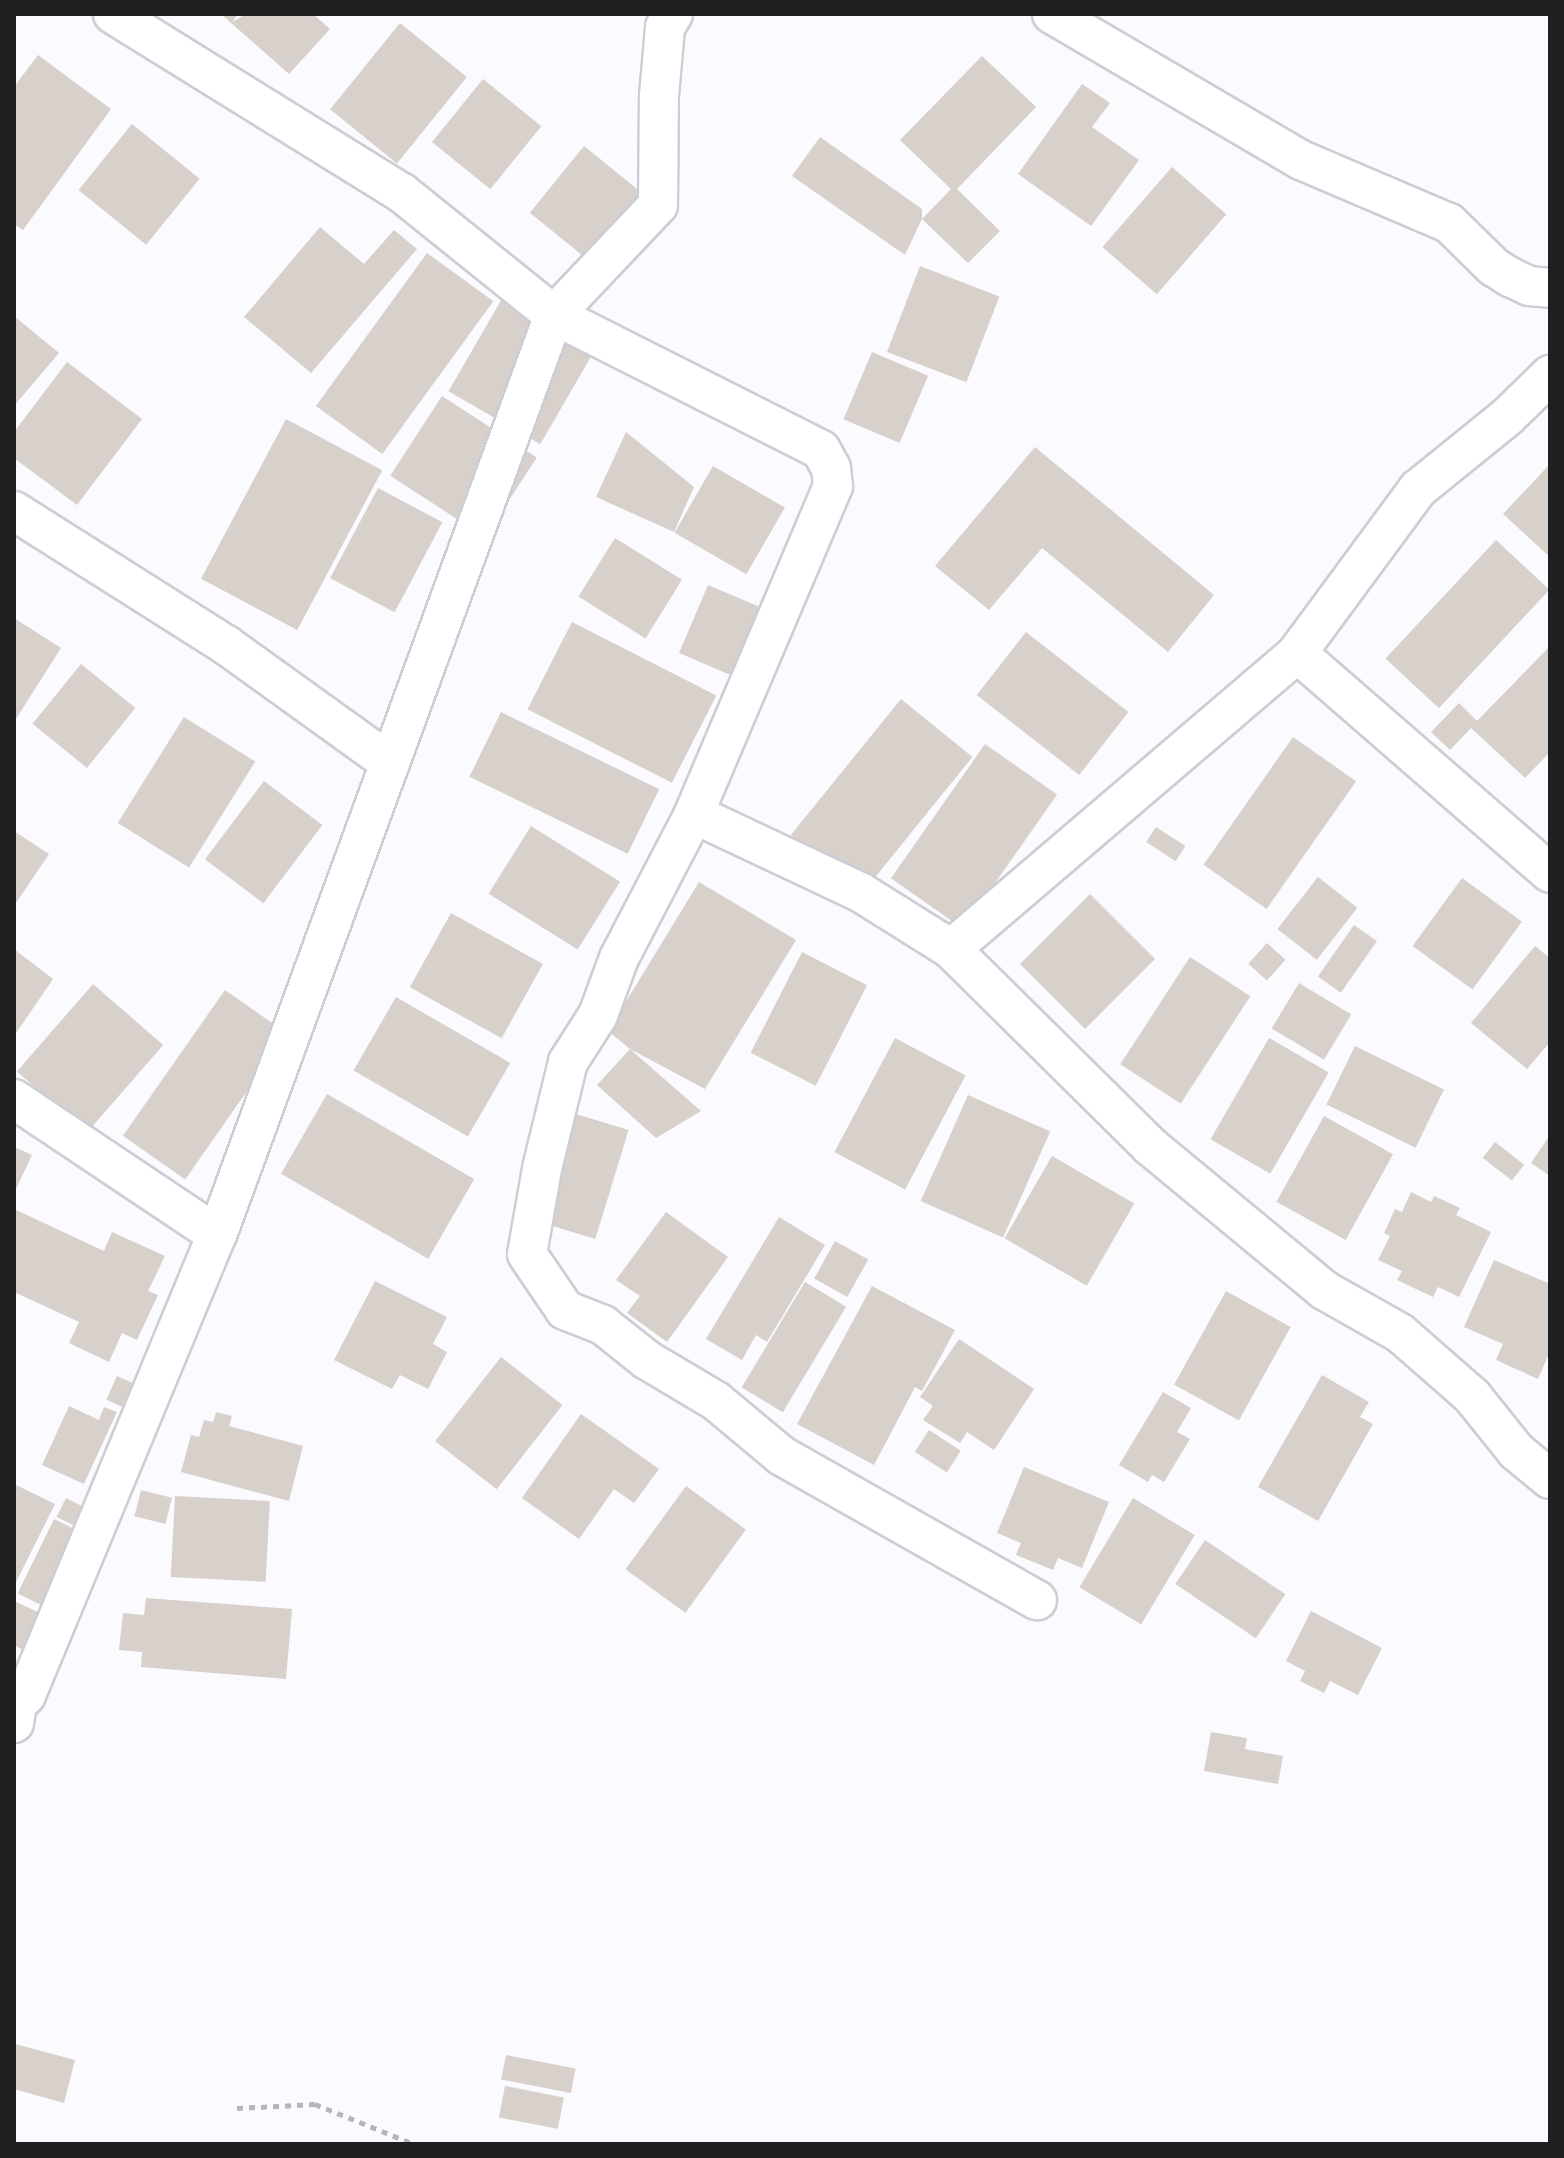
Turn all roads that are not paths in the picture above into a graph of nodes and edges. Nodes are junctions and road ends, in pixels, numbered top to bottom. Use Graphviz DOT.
graph roads {
  1 [pos="113,14"];
  2 [pos="673,14"];
  3 [pos="1052,14"];
  4 [pos="1550,288"];
  5 [pos="554,315"];
  6 [pos="1550,375"];
  7 [pos="14,511"];
  8 [pos="1297,653"];
  9 [pos="390,763"];
  10 [pos="694,814"];
  11 [pos="1550,873"];
  12 [pos="951,949"];
  13 [pos="14,1099"];
  14 [pos="217,1235"];
  15 [pos="1550,1479"];
  16 [pos="1037,1600"];
  17 [pos="24,1665"];
  18 [pos="14,1723"];
  1 -- 5 [label="street"];
  2 -- 5 [label="street"];
  3 -- 4 [label="street"];
  5 -- 9 [label="street"];
  5 -- 10 [label="street"];
  6 -- 8 [label="street"];
  7 -- 9 [label="street"];
  8 -- 11 [label="street"];
  8 -- 12 [label="street"];
  9 -- 14 [label="street"];
  10 -- 12 [label="street"];
  10 -- 16 [label="street"];
  12 -- 15 [label="street"];
  13 -- 14 [label="street"];
  14 -- 17 [label="street"];
  17 -- 18 [label="street"];
}
